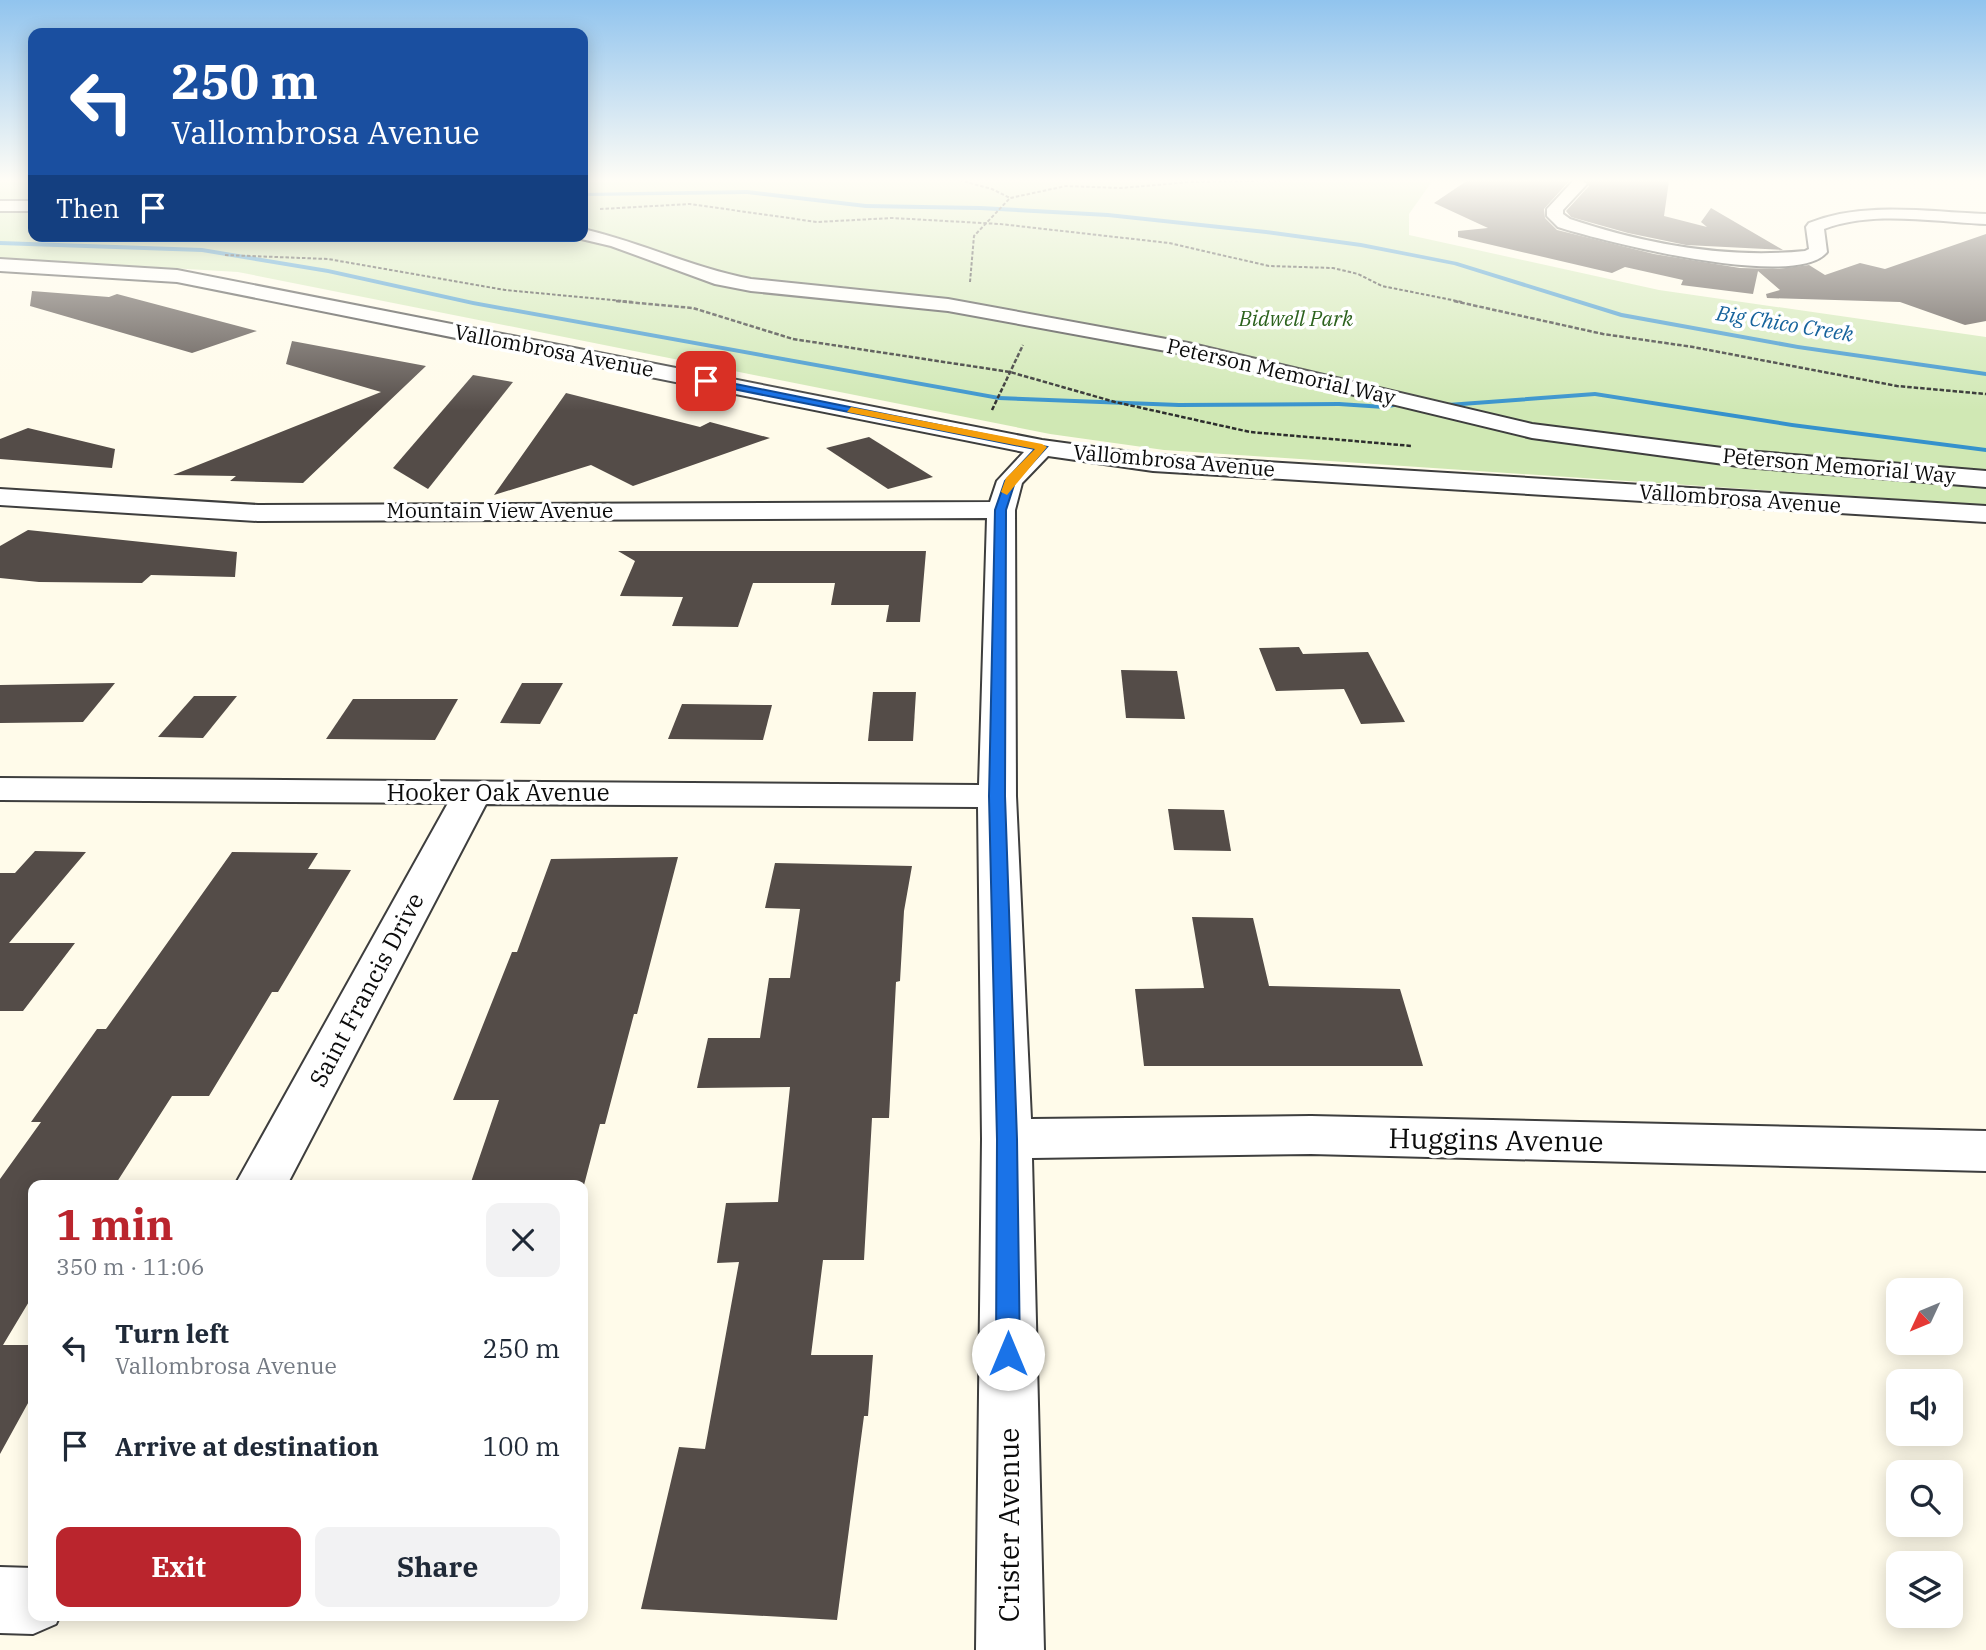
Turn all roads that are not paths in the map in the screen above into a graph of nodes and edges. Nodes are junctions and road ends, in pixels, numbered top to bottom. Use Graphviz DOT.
graph roads {
  1 [pos="658,257"];
  2 [pos="1720,257"];
  3 [pos="1791,257"];
  4 [pos="0,265"];
  5 [pos="1042,447"];
  6 [pos="1986,480"];
  7 [pos="0,497"];
  8 [pos="1001,510"];
  9 [pos="1986,514"];
  10 [pos="0,789"];
  11 [pos="472,794"];
  12 [pos="997,796"];
  13 [pos="1007,1139"];
  14 [pos="1986,1151"];
  15 [pos="264,1180"];
  16 [pos="0,1600"];
  17 [pos="28,1601"];
  18 [pos="1010,1650"];
  1 -- 6 [label="street, Peterson Memorial Way"];
  2 -- 3 [label="street"];
  4 -- 5 [label="street, Vallombrosa Avenue"];
  5 -- 8 [label="street, Crister Avenue"];
  5 -- 9 [label="street, Vallombrosa Avenue"];
  7 -- 8 [label="street, Mountain View Avenue"];
  8 -- 12 [label="street, Crister Avenue"];
  10 -- 11 [label="street, Hooker Oak Avenue"];
  11 -- 12 [label="street, Hooker Oak Avenue"];
  11 -- 15 [label="street, Saint Francis Drive"];
  12 -- 13 [label="street, Crister Avenue"];
  13 -- 14 [label="street, Huggins Avenue"];
  13 -- 18 [label="street, Crister Avenue"];
  16 -- 17 [label="street"];
}
